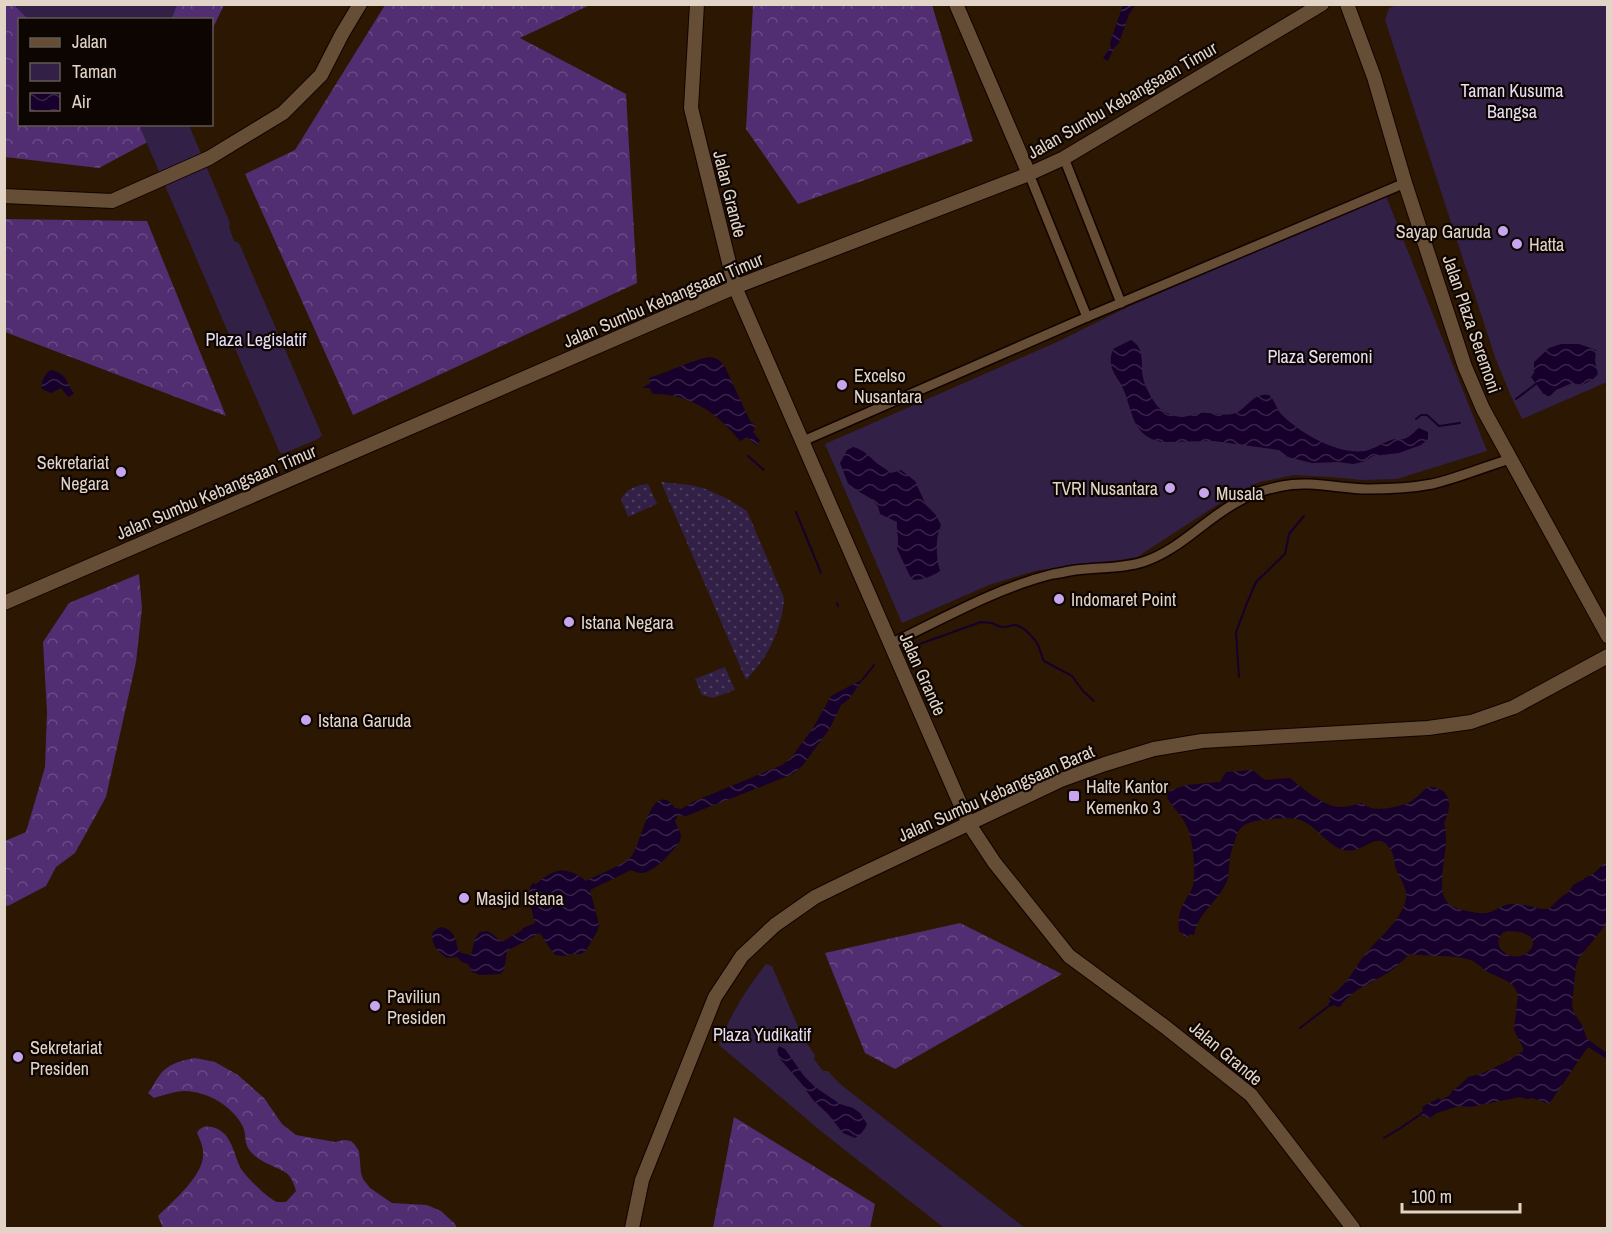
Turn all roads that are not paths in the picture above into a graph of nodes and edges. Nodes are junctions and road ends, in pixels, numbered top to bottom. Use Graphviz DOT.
graph roads {
  1 [pos="360,4"];
  2 [pos="697,4"];
  3 [pos="956,4"];
  4 [pos="1322,4"];
  5 [pos="1347,4"];
  6 [pos="1064,158"];
  7 [pos="1029,174"];
  8 [pos="1405,183"];
  9 [pos="4,196"];
  10 [pos="735,287"];
  11 [pos="1121,303"];
  12 [pos="1087,317"];
  13 [pos="803,441"];
  14 [pos="1510,459"];
  15 [pos="4,603"];
  16 [pos="1608,636"];
  17 [pos="890,644"];
  18 [pos="1608,656"];
  19 [pos="969,825"];
  20 [pos="632,1228"];
  21 [pos="1353,1228"];
  1 -- 9 [label="street"];
  2 -- 10 [label="street, Jalan Grande"];
  3 -- 7 [label="street"];
  4 -- 6 [label="street, Jalan Sumbu Kebangsaan Timur"];
  5 -- 8 [label="street, Jalan Plaza Seremoni"];
  6 -- 7 [label="street, Jalan Sumbu Kebangsaan Timur"];
  6 -- 11 [label="street"];
  7 -- 10 [label="street, Jalan Sumbu Kebangsaan Timur"];
  7 -- 12 [label="street"];
  8 -- 11 [label="street"];
  8 -- 14 [label="street, Jalan Plaza Seremoni"];
  10 -- 13 [label="street, Jalan Grande"];
  10 -- 15 [label="street, Jalan Sumbu Kebangsaan Timur"];
  11 -- 12 [label="street"];
  12 -- 13 [label="street"];
  13 -- 17 [label="street, Jalan Grande"];
  14 -- 16 [label="street, Jalan Plaza Seremoni"];
  14 -- 17 [label="street"];
  17 -- 19 [label="street, Jalan Grande"];
  18 -- 19 [label="street, Jalan Sumbu Kebangsaan Barat"];
  19 -- 20 [label="street, Jalan Sumbu Kebangsaan Barat"];
  19 -- 21 [label="street, Jalan Grande"];
}
